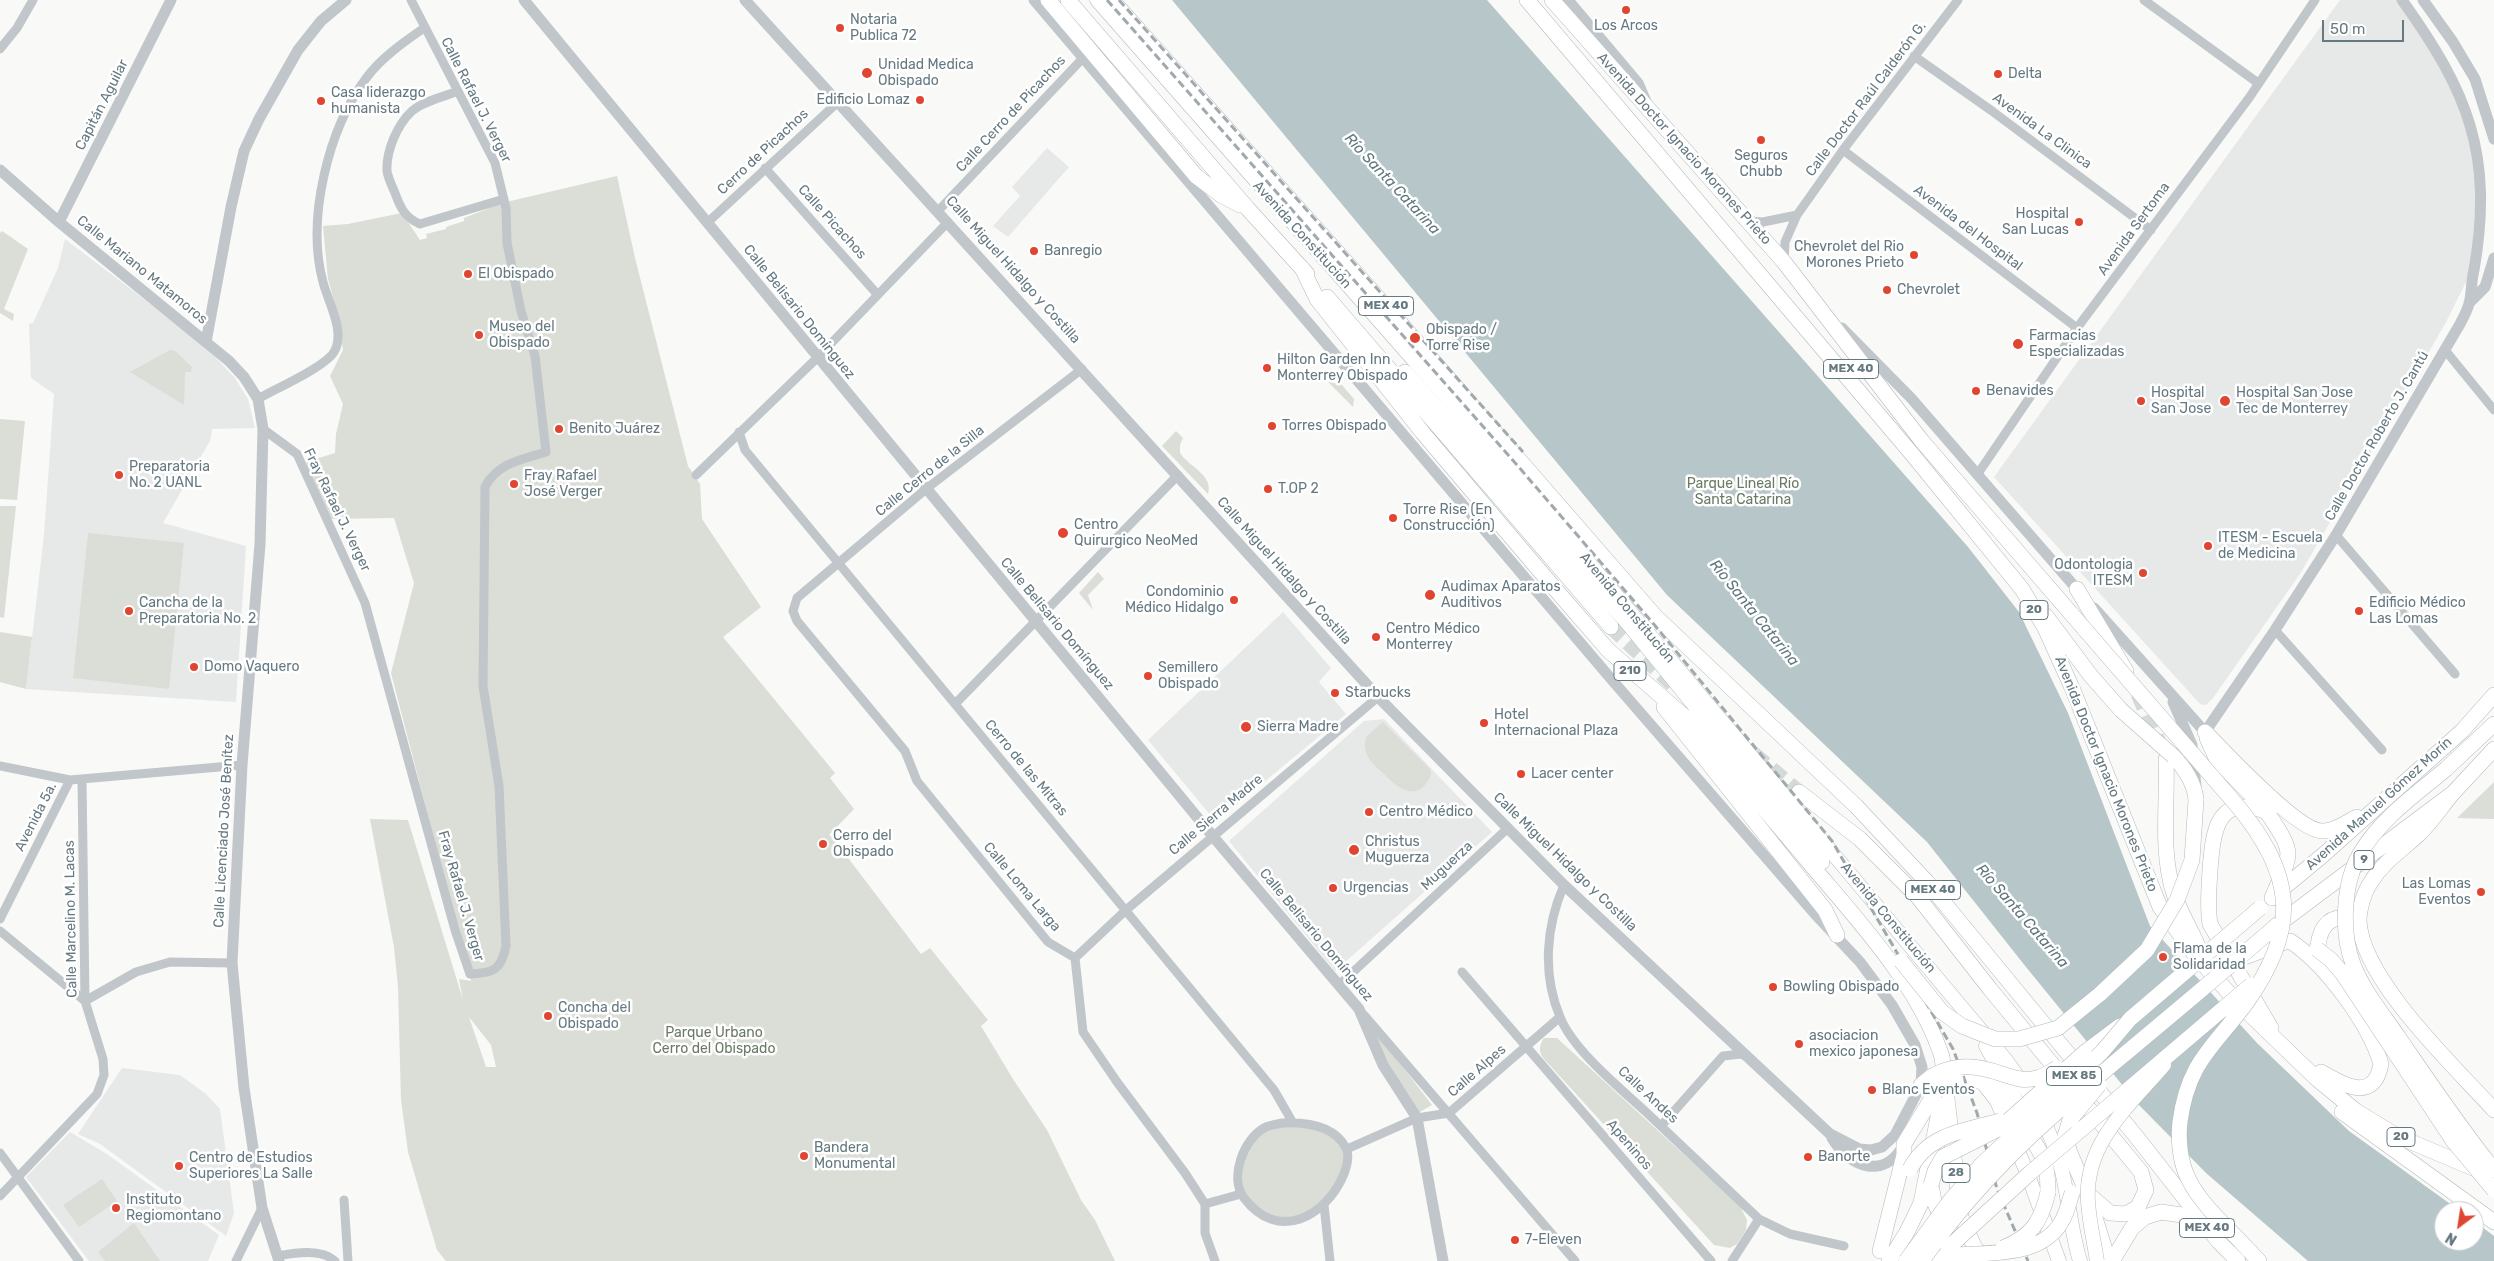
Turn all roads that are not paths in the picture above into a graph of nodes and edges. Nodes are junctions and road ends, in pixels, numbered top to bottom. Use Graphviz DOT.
graph roads {
  1 [pos="33,0"];
  2 [pos="171,0"];
  3 [pos="346,0"];
  4 [pos="411,0"];
  5 [pos="524,0"];
  6 [pos="745,0"];
  7 [pos="1034,0"];
  8 [pos="1048,0"];
  9 [pos="1068,0"];
  10 [pos="1097,0"];
  11 [pos="1112,0"];
  12 [pos="1527,0"];
  13 [pos="1552,0"];
  14 [pos="1568,0"];
  15 [pos="1958,0"];
  16 [pos="2144,0"];
  17 [pos="2315,0"];
  18 [pos="2402,0"];
  19 [pos="2423,0"];
  20 [pos="424,28"];
  21 [pos="0,48"];
  22 [pos="1914,56"];
  23 [pos="1083,58"];
  24 [pos="2258,83"];
  25 [pos="458,91"];
  26 [pos="838,102"];
  27 [pos="1650,111"];
  28 [pos="2494,139"];
  29 [pos="1843,150"];
  30 [pos="765,168"];
  31 [pos="0,170"];
  32 [pos="504,199"];
  33 [pos="1248,209"];
  34 [pos="938,211"];
  35 [pos="1797,215"];
  36 [pos="1750,221"];
  37 [pos="59,222"];
  38 [pos="948,222"];
  39 [pos="707,223"];
  40 [pos="2151,230"];
  41 [pos="2494,258"];
  42 [pos="1784,262"];
  43 [pos="1302,268"];
  44 [pos="877,294"];
  45 [pos="1780,299"];
  46 [pos="1813,300"];
  47 [pos="2470,303"];
  48 [pos="2077,328"];
  49 [pos="206,342"];
  50 [pos="1366,342"];
  51 [pos="2445,350"];
  52 [pos="817,358"];
  53 [pos="1082,369"];
  54 [pos="258,399"];
  55 [pos="2494,410"];
  56 [pos="263,429"];
  57 [pos="739,432"];
  58 [pos="1921,440"];
  59 [pos="546,452"];
  60 [pos="696,475"];
  61 [pos="1178,475"];
  62 [pos="1977,475"];
  63 [pos="926,489"];
  64 [pos="2336,535"];
  65 [pos="839,564"];
  66 [pos="2022,589"];
  67 [pos="2077,589"];
  68 [pos="797,598"];
  69 [pos="1034,621"];
  70 [pos="1611,627"];
  71 [pos="2275,630"];
  72 [pos="2455,674"];
  73 [pos="2134,685"];
  74 [pos="2168,691"];
  75 [pos="1653,692"];
  76 [pos="2494,695"];
  77 [pos="1378,697"];
  78 [pos="955,704"];
  79 [pos="2494,724"];
  80 [pos="2205,732"];
  81 [pos="2494,749"];
  82 [pos="2382,750"];
  83 [pos="2170,758"];
  84 [pos="242,765"];
  85 [pos="0,766"];
  86 [pos="82,779"];
  87 [pos="70,780"];
  88 [pos="1799,792"];
  89 [pos="2453,793"];
  90 [pos="2196,797"];
  91 [pos="2372,810"];
  92 [pos="2267,812"];
  93 [pos="1508,828"];
  94 [pos="1213,836"];
  95 [pos="1564,885"];
  96 [pos="1918,897"];
  97 [pos="2266,903"];
  98 [pos="1126,910"];
  99 [pos="0,919"];
  100 [pos="2359,921"];
  101 [pos="2276,926"];
  102 [pos="0,930"];
  103 [pos="1837,935"];
  104 [pos="1969,935"];
  105 [pos="2318,948"];
  106 [pos="1075,958"];
  107 [pos="2236,961"];
  108 [pos="232,963"];
  109 [pos="2207,970"];
  110 [pos="1462,972"];
  111 [pos="2265,973"];
  112 [pos="1339,985"];
  113 [pos="1990,989"];
  114 [pos="85,1001"];
  115 [pos="1359,1009"];
  116 [pos="1967,1013"];
  117 [pos="1560,1017"];
  118 [pos="2130,1019"];
  119 [pos="2280,1042"];
  120 [pos="2183,1043"];
  121 [pos="1526,1046"];
  122 [pos="2084,1053"];
  123 [pos="1748,1057"];
  124 [pos="2296,1058"];
  125 [pos="2113,1064"];
  126 [pos="1939,1080"];
  127 [pos="1981,1082"];
  128 [pos="2494,1110"];
  129 [pos="1450,1113"];
  130 [pos="1417,1118"];
  131 [pos="2006,1120"];
  132 [pos="1293,1122"];
  133 [pos="1661,1126"];
  134 [pos="1830,1134"];
  135 [pos="1904,1144"];
  136 [pos="1347,1149"];
  137 [pos="0,1153"];
  138 [pos="2042,1155"];
  139 [pos="2494,1170"];
  140 [pos="19,1176"];
  141 [pos="2494,1177"];
  142 [pos="2494,1190"];
  143 [pos="2079,1193"];
  144 [pos="1241,1194"];
  145 [pos="0,1196"];
  146 [pos="344,1200"];
  147 [pos="1205,1204"];
  148 [pos="1324,1205"];
  149 [pos="262,1208"];
  150 [pos="1759,1218"];
  151 [pos="2494,1222"];
  152 [pos="2219,1242"];
  153 [pos="1844,1246"];
  154 [pos="1950,1257"];
  155 [pos="1989,1257"];
  156 [pos="278,1258"];
  157 [pos="1881,1258"];
  158 [pos="79,1261"];
  159 [pos="236,1261"];
  160 [pos="335,1261"];
  161 [pos="348,1261"];
  162 [pos="1215,1261"];
  163 [pos="1330,1261"];
  164 [pos="1443,1261"];
  165 [pos="1575,1261"];
  166 [pos="1711,1261"];
  167 [pos="1732,1261"];
  168 [pos="1906,1261"];
  169 [pos="1922,1261"];
  170 [pos="2059,1261"];
  171 [pos="2080,1261"];
  172 [pos="2098,1261"];
  173 [pos="2111,1261"];
  174 [pos="2238,1261"];
  175 [pos="2260,1261"];
  1 -- 21 [label="street"];
  2 -- 37 [label="street, Capitán Aguilar"];
  3 -- 49 [label="street"];
  4 -- 20 [label="street, Calle Rafael J. Verger"];
  5 -- 39 [label="street, Calle Belisario Domínguez"];
  6 -- 26 [label="street, Calle Miguel Hidalgo y Costilla"];
  7 -- 23 [label="street"];
  8 -- 33 [label="highway"];
  9 -- 33 [label="highway, Avenida Constitución / MEX 40"];
  10 -- 116 [label="main road, Avenida Constitución"];
  11 -- 104 [label="highway, Avenida Constitución / MEX 40"];
  12 -- 45 [label="highway, Avenida Doctor Ignacio Morones Prieto / MEX 40"];
  13 -- 27 [label="highway, Avenida Doctor Ignacio Morones Prieto"];
  14 -- 27 [label="street"];
  15 -- 22 [label="street, Calle Doctor Raúl Calderón G."];
  16 -- 24 [label="street"];
  17 -- 24 [label="street, Avenida Sertoma"];
  18 -- 47 [label="street, Calle Doctor Roberto J. Cantú"];
  19 -- 28 [label="street"];
  20 -- 25 [label="street, Calle Rafael J. Verger"];
  20 -- 54 [label="street"];
  22 -- 29 [label="street, Calle Doctor Raúl Calderón G."];
  22 -- 40 [label="street, Avenida La Clinica"];
  23 -- 34 [label="street, Calle Cerro de Picachos"];
  23 -- 103 [label="street"];
  24 -- 40 [label="street, Avenida Sertoma"];
  25 -- 32 [label="street, Calle Rafael J. Verger"];
  25 -- 32 [label="street"];
  26 -- 30 [label="street, Cerro de Picachos"];
  26 -- 34 [label="street, Calle Miguel Hidalgo y Costilla"];
  27 -- 36 [label="highway, Avenida Doctor Ignacio Morones Prieto"];
  29 -- 35 [label="street, Calle Doctor Raúl Calderón G."];
  29 -- 48 [label="street, Avenida del Hospital"];
  30 -- 39 [label="street, Cerro de Picachos"];
  30 -- 44 [label="street, Calle Picachos"];
  31 -- 37 [label="street, Calle Mariano Matamoros"];
  32 -- 59 [label="street, Calle Rafael J. Verger"];
  33 -- 43 [label="highway, Avenida Constitución / MEX 40"];
  34 -- 38 [label="street, Calle Miguel Hidalgo y Costilla"];
  35 -- 36 [label="street"];
  35 -- 42 [label="street, Calle Doctor Raúl Calderón G."];
  36 -- 42 [label="highway, Avenida Doctor Ignacio Morones Prieto"];
  37 -- 49 [label="street, Calle Mariano Matamoros"];
  38 -- 44 [label="street"];
  38 -- 53 [label="street, Calle Miguel Hidalgo y Costilla"];
  39 -- 52 [label="street, Calle Belisario Domínguez"];
  40 -- 48 [label="street, Avenida Sertoma"];
  41 -- 47 [label="street, Calle Doctor Roberto J. Cantú"];
  42 -- 46 [label="highway, Avenida Doctor Ignacio Morones Prieto"];
  43 -- 50 [label="highway, Avenida Constitución / MEX 40"];
  43 -- 75 [label="highway, 210"];
  44 -- 52 [label="street"];
  45 -- 58 [label="highway, Avenida Doctor Ignacio Morones Prieto / MEX 40"];
  45 -- 66 [label="highway, Avenida Doctor Ignacio Morones Prieto / 20"];
  46 -- 58 [label="highway, Avenida Doctor Ignacio Morones Prieto"];
  46 -- 62 [label="street"];
  47 -- 51 [label="street, Calle Doctor Roberto J. Cantú"];
  48 -- 62 [label="street, Avenida Sertoma"];
  49 -- 54 [label="street, Calle Mariano Matamoros"];
  50 -- 70 [label="highway, Avenida Constitución / MEX 40"];
  50 -- 90 [label="highway, bridge"];
  51 -- 55 [label="street"];
  51 -- 64 [label="street, Calle Doctor Roberto J. Cantú"];
  52 -- 57 [label="street"];
  52 -- 63 [label="street, Calle Belisario Domínguez"];
  53 -- 61 [label="street, Calle Miguel Hidalgo y Costilla"];
  53 -- 63 [label="street, Calle Cerro de la Silla"];
  54 -- 56 [label="street, Calle Licenciado José Benítez"];
  56 -- 59 [label="street, Fray Rafael J. Verger"];
  56 -- 84 [label="street, Calle Licenciado José Benítez"];
  57 -- 60 [label="street"];
  57 -- 65 [label="street, Cerro de las Mitras"];
  58 -- 111 [label="highway, MEX 40, bridge"];
  61 -- 69 [label="street"];
  61 -- 77 [label="street, Calle Miguel Hidalgo y Costilla"];
  62 -- 67 [label="street"];
  63 -- 65 [label="street, Calle Cerro de la Silla"];
  63 -- 69 [label="street, Calle Belisario Domínguez"];
  64 -- 71 [label="street, Calle Doctor Roberto J. Cantú"];
  64 -- 72 [label="street"];
  65 -- 68 [label="street, Calle Cerro de la Silla"];
  65 -- 78 [label="street, Cerro de las Mitras"];
  66 -- 83 [label="highway, bridge"];
  66 -- 109 [label="highway, Avenida Doctor Ignacio Morones Prieto / 20"];
  67 -- 73 [label="highway"];
  67 -- 74 [label="street"];
  68 -- 106 [label="street, Calle Loma Larga"];
  69 -- 78 [label="street"];
  69 -- 94 [label="street, Calle Belisario Domínguez"];
  71 -- 80 [label="street, Calle Doctor Roberto J. Cantú"];
  71 -- 82 [label="street"];
  74 -- 80 [label="street"];
  74 -- 90 [label="street"];
  75 -- 103 [label="highway"];
  75 -- 126 [label="highway, 210"];
  76 -- 91 [label="highway, Avenida Manuel Gómez Morín / 9"];
  77 -- 93 [label="street, Calle Miguel Hidalgo y Costilla"];
  77 -- 94 [label="street, Calle Sierra Madre"];
  78 -- 98 [label="street, Cerro de las Mitras"];
  79 -- 139 [label="highway, bridge"];
  80 -- 91 [label="highway"];
  80 -- 92 [label="highway"];
  81 -- 89 [label="highway, Avenida Manuel Gómez Morín / 9"];
  83 -- 90 [label="highway"];
  83 -- 109 [label="highway, 20"];
  84 -- 86 [label="street"];
  84 -- 108 [label="street, Calle Licenciado José Benítez"];
  85 -- 87 [label="street"];
  86 -- 87 [label="street"];
  86 -- 114 [label="street, Calle Marcelino M. Lacas"];
  87 -- 99 [label="street, Avenida 5a."];
  88 -- 96 [label="highway, MEX 40"];
  89 -- 100 [label="highway"];
  89 -- 101 [label="highway, Avenida Manuel Gómez Morín / 9"];
  91 -- 97 [label="highway, Avenida Manuel Gómez Morín / 9"];
  92 -- 97 [label="highway"];
  92 -- 119 [label="highway"];
  93 -- 95 [label="street, Calle Miguel Hidalgo y Costilla"];
  93 -- 112 [label="street, Muguerza"];
  94 -- 98 [label="street, Calle Sierra Madre"];
  94 -- 112 [label="street, Calle Belisario Domínguez"];
  95 -- 117 [label="street, Calle Andes"];
  95 -- 123 [label="street, Calle Miguel Hidalgo y Costilla"];
  96 -- 104 [label="highway"];
  96 -- 113 [label="highway, MEX 40"];
  97 -- 118 [label="highway, MEX 85, bridge"];
  98 -- 106 [label="street, Calle Sierra Madre"];
  98 -- 132 [label="street, Cerro de las Mitras"];
  100 -- 105 [label="highway"];
  100 -- 128 [label="highway"];
  101 -- 107 [label="highway, MEX 85, bridge"];
  102 -- 114 [label="street"];
  103 -- 126 [label="street"];
  104 -- 113 [label="highway"];
  104 -- 152 [label="highway, Avenida Constitución / MEX 40"];
  105 -- 107 [label="highway, bridge"];
  105 -- 124 [label="highway"];
  105 -- 142 [label="highway, bridge"];
  106 -- 147 [label="street"];
  107 -- 125 [label="highway, MEX 85, bridge"];
  108 -- 114 [label="street"];
  108 -- 149 [label="street, Calle Licenciado José Benítez"];
  109 -- 119 [label="highway, Avenida Doctor Ignacio Morones Prieto / 20"];
  110 -- 121 [label="street, Apeninos"];
  111 -- 120 [label="highway, bridge"];
  111 -- 175 [label="highway, MEX 40, bridge"];
  112 -- 115 [label="street, Calle Belisario Domínguez"];
  113 -- 143 [label="highway, MEX 40"];
  114 -- 140 [label="street, Calle Marcelino M. Lacas"];
  115 -- 129 [label="street, Calle Belisario Domínguez"];
  115 -- 130 [label="street"];
  116 -- 138 [label="main road"];
  116 -- 171 [label="main road, Avenida Constitución"];
  117 -- 121 [label="street, Calle Alpes"];
  117 -- 133 [label="street, Calle Andes"];
  118 -- 122 [label="highway, bridge"];
  118 -- 168 [label="highway, MEX 85, bridge"];
  119 -- 124 [label="highway, Avenida Doctor Ignacio Morones Prieto / 20"];
  119 -- 151 [label="highway"];
  120 -- 154 [label="highway, bridge"];
  120 -- 172 [label="main road, bridge"];
  121 -- 129 [label="street, Calle Alpes"];
  121 -- 166 [label="street, Apeninos"];
  122 -- 126 [label="highway, bridge"];
  122 -- 131 [label="highway, bridge"];
  123 -- 133 [label="street"];
  123 -- 134 [label="street, Calle Miguel Hidalgo y Costilla"];
  124 -- 141 [label="highway, Avenida Doctor Ignacio Morones Prieto / 20"];
  125 -- 143 [label="highway, bridge"];
  125 -- 169 [label="highway, MEX 85, bridge"];
  126 -- 127 [label="highway"];
  126 -- 134 [label="street"];
  126 -- 135 [label="highway, bridge"];
  126 -- 155 [label="highway, 28"];
  126 -- 157 [label="highway"];
  127 -- 138 [label="highway"];
  127 -- 170 [label="main road"];
  129 -- 130 [label="street, Calle Alpes"];
  129 -- 165 [label="street, Calle Belisario Domínguez"];
  130 -- 136 [label="street, Calle Alpes"];
  130 -- 164 [label="street"];
  131 -- 154 [label="highway, bridge"];
  131 -- 157 [label="highway, bridge"];
  132 -- 136 [label="street"];
  132 -- 144 [label="street"];
  133 -- 150 [label="street, Calle Andes"];
  134 -- 135 [label="street"];
  135 -- 157 [label="highway"];
  136 -- 148 [label="street"];
  137 -- 140 [label="street"];
  138 -- 155 [label="highway, bridge"];
  140 -- 145 [label="street, Calle Marcelino M. Lacas"];
  140 -- 158 [label="street"];
  143 -- 155 [label="highway, bridge"];
  143 -- 173 [label="main road"];
  144 -- 147 [label="street"];
  144 -- 148 [label="street"];
  146 -- 161 [label="street"];
  147 -- 162 [label="street"];
  148 -- 163 [label="street"];
  149 -- 156 [label="street, Calle Licenciado José Benítez"];
  149 -- 159 [label="street"];
  150 -- 153 [label="street, Calle Andes"];
  150 -- 167 [label="street"];
  152 -- 173 [label="highway"];
  152 -- 174 [label="highway, MEX 40"];
  154 -- 155 [label="highway, bridge"];
  156 -- 160 [label="street"];
}
